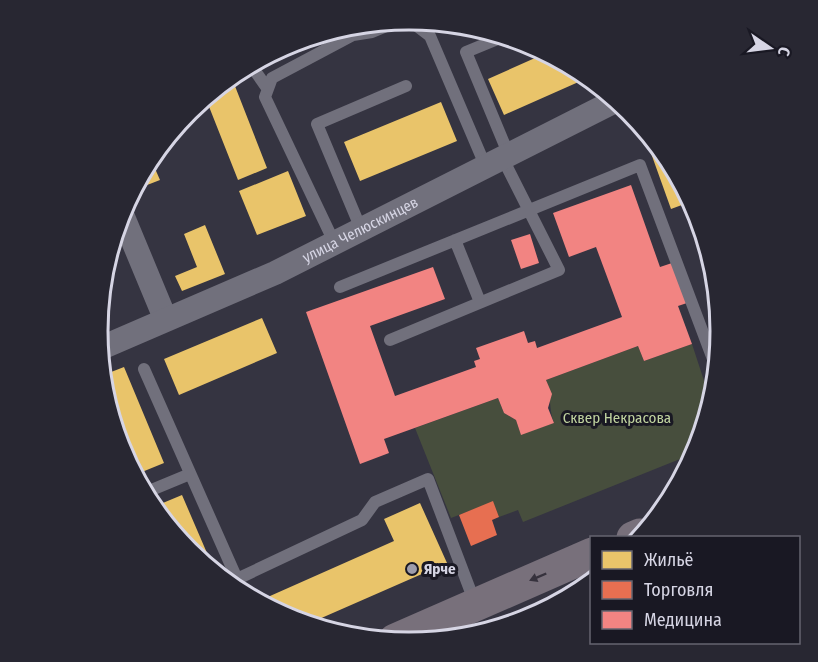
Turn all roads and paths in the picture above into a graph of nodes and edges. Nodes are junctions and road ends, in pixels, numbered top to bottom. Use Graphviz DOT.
graph roads {
  1 [pos="423,31"];
  2 [pos="345,37"];
  3 [pos="492,41"];
  4 [pos="256,72"];
  5 [pos="406,86"];
  6 [pos="267,88"];
  7 [pos="605,103"];
  8 [pos="499,158"];
  9 [pos="530,210"];
  10 [pos="127,226"];
  11 [pos="360,229"];
  12 [pos="455,240"];
  13 [pos="334,242"];
  14 [pos="340,287"];
  15 [pos="480,302"];
  16 [pos="165,318"];
  17 [pos="390,340"];
  18 [pos="109,344"];
  19 [pos="709,349"];
  20 [pos="144,369"];
  21 [pos="190,474"];
  22 [pos="153,489"];
  23 [pos="590,554"];
  24 [pos="236,577"];
  25 [pos="238,578"];
  26 [pos="476,604"];
  27 [pos="414,632"];
  1 -- 8 [label="lane"];
  2 -- 6 [label="lane"];
  3 -- 8 [label="lane"];
  4 -- 6 [label="lane"];
  5 -- 11 [label="lane"];
  6 -- 13 [label="lane"];
  7 -- 8 [label="street, улица Челюскинцев"];
  8 -- 9 [label="lane"];
  8 -- 11 [label="street, улица Челюскинцев"];
  9 -- 12 [label="lane"];
  9 -- 15 [label="lane"];
  9 -- 19 [label="lane"];
  10 -- 16 [label="street"];
  11 -- 13 [label="street, улица Челюскинцев"];
  12 -- 14 [label="lane"];
  12 -- 15 [label="lane"];
  13 -- 16 [label="street, улица Челюскинцев"];
  15 -- 17 [label="lane"];
  16 -- 18 [label="street, улица Челюскинцев"];
  20 -- 21 [label="lane"];
  21 -- 22 [label="lane"];
  21 -- 24 [label="lane"];
  23 -- 26 [label="main road, one-way"];
  25 -- 26 [label="lane"];
  26 -- 27 [label="main road"];
}
